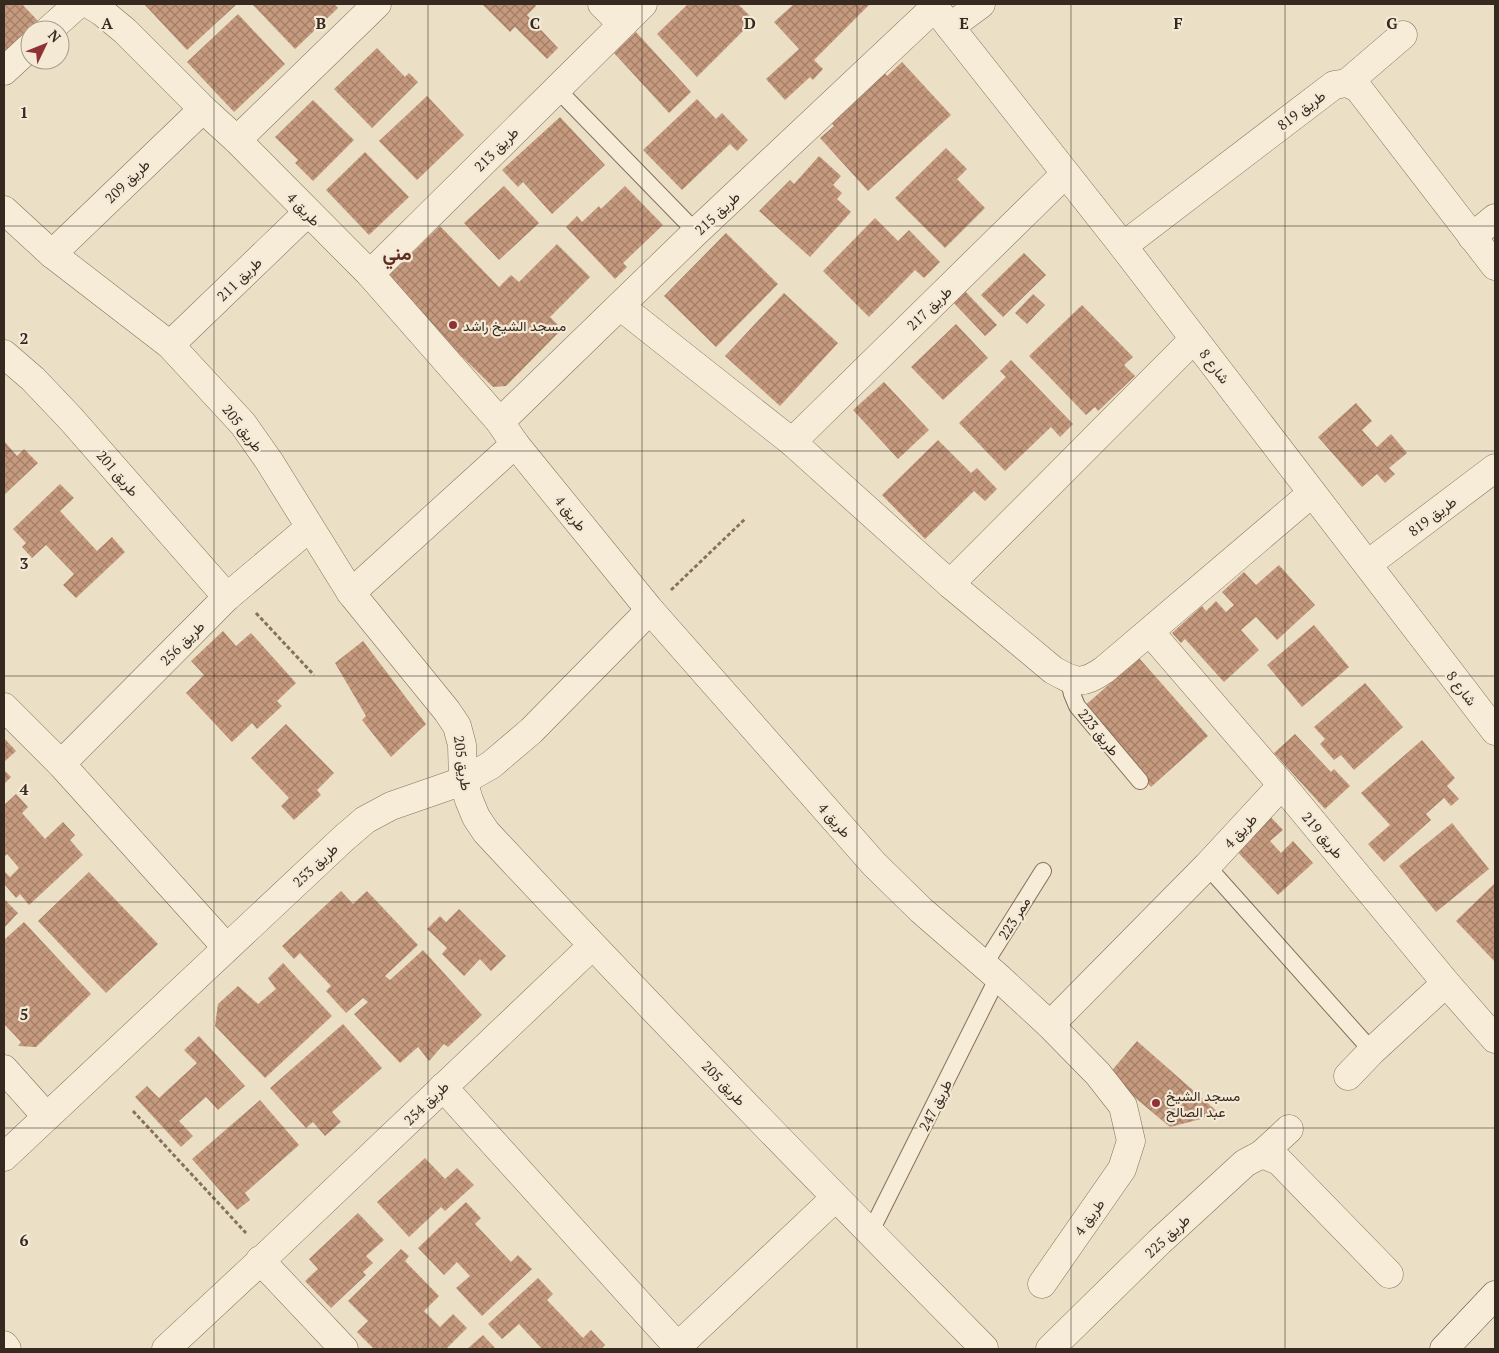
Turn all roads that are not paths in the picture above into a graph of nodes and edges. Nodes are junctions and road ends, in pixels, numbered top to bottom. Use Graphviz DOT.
graph roads {
  1 [pos="78,4"];
  2 [pos="89,4"];
  3 [pos="377,4"];
  4 [pos="602,4"];
  5 [pos="643,4"];
  6 [pos="981,4"];
  7 [pos="939,12"];
  8 [pos="60,20"];
  9 [pos="622,24"];
  10 [pos="1403,35"];
  11 [pos="20,56"];
  12 [pos="4,71"];
  13 [pos="1347,83"];
  14 [pos="557,89"];
  15 [pos="203,109"];
  16 [pos="237,140"];
  17 [pos="1065,174"];
  18 [pos="4,210"];
  19 [pos="308,212"];
  20 [pos="1495,218"];
  21 [pos="696,232"];
  22 [pos="1472,237"];
  23 [pos="1123,246"];
  24 [pos="52,254"];
  25 [pos="1495,266"];
  26 [pos="370,274"];
  27 [pos="620,306"];
  28 [pos="1194,339"];
  29 [pos="170,345"];
  30 [pos="4,354"];
  31 [pos="500,422"];
  32 [pos="792,442"];
  33 [pos="515,444"];
  34 [pos="1495,468"];
  35 [pos="1312,493"];
  36 [pos="309,528"];
  37 [pos="1368,564"];
  38 [pos="950,584"];
  39 [pos="351,593"];
  40 [pos="231,594"];
  41 [pos="650,610"];
  42 [pos="1150,632"];
  43 [pos="1079,679"];
  44 [pos="4,707"];
  45 [pos="1495,731"];
  46 [pos="61,764"];
  47 [pos="463,781"];
  48 [pos="1140,781"];
  49 [pos="1282,785"];
  50 [pos="1207,866"];
  51 [pos="1043,871"];
  52 [pos="592,946"];
  53 [pos="226,947"];
  54 [pos="991,971"];
  55 [pos="1446,982"];
  56 [pos="1050,1025"];
  57 [pos="1495,1039"];
  58 [pos="1372,1051"];
  59 [pos="4,1069"];
  60 [pos="1348,1076"];
  61 [pos="443,1087"];
  62 [pos="46,1116"];
  63 [pos="1289,1128"];
  64 [pos="1262,1154"];
  65 [pos="4,1157"];
  66 [pos="835,1198"];
  67 [pos="870,1233"];
  68 [pos="264,1258"];
  69 [pos="1389,1274"];
  70 [pos="1042,1284"];
  71 [pos="1495,1295"];
  72 [pos="4,1345"];
  73 [pos="677,1348"];
  74 [pos="984,1348"];
  75 [pos="7,1349"];
  76 [pos="166,1349"];
  77 [pos="344,1349"];
  78 [pos="1050,1349"];
  79 [pos="1444,1349"];
  1 -- 8 [label="street"];
  2 -- 15 [label="street, طريق 4"];
  3 -- 16 [label="street"];
  4 -- 9 [label="street"];
  5 -- 9 [label="street, طريق 213"];
  6 -- 7 [label="street, طريق 215"];
  7 -- 17 [label="street, شارع 8"];
  7 -- 21 [label="street, طريق 215"];
  9 -- 14 [label="street, طريق 213"];
  10 -- 13 [label="street, طريق 819"];
  11 -- 12 [label="street"];
  13 -- 22 [label="street"];
  13 -- 23 [label="street, طريق 819"];
  14 -- 21 [label="lane"];
  14 -- 26 [label="street, طريق 213"];
  15 -- 16 [label="street, طريق 4"];
  15 -- 24 [label="street, طريق 209"];
  16 -- 19 [label="street, طريق 4"];
  17 -- 23 [label="street, شارع 8"];
  17 -- 32 [label="street, طريق 217"];
  18 -- 24 [label="street, طريق 205"];
  19 -- 26 [label="street, طريق 4"];
  19 -- 29 [label="street, طريق 211"];
  20 -- 22 [label="street"];
  21 -- 27 [label="street, طريق 215"];
  22 -- 25 [label="street"];
  23 -- 28 [label="street, شارع 8"];
  24 -- 29 [label="street, طريق 205"];
  26 -- 31 [label="street, طريق 4"];
  27 -- 31 [label="street, طريق 215"];
  27 -- 32 [label="street"];
  28 -- 35 [label="street, شارع 8"];
  28 -- 38 [label="street"];
  29 -- 36 [label="street, طريق 205"];
  30 -- 40 [label="street, طريق 201"];
  31 -- 33 [label="street, طريق 4"];
  32 -- 38 [label="street"];
  33 -- 39 [label="street"];
  33 -- 41 [label="street, طريق 4"];
  34 -- 37 [label="street, طريق 819"];
  35 -- 37 [label="street, شارع 8"];
  35 -- 42 [label="street"];
  36 -- 39 [label="street, طريق 205"];
  36 -- 40 [label="street, طريق 256"];
  37 -- 45 [label="street, شارع 8"];
  38 -- 43 [label="street"];
  39 -- 47 [label="street, طريق 205"];
  40 -- 46 [label="street, طريق 256"];
  41 -- 47 [label="street, طريق 253"];
  41 -- 54 [label="street, طريق 4"];
  42 -- 43 [label="street"];
  42 -- 49 [label="street, طريق 219"];
  43 -- 48 [label="lane, طريق 223"];
  44 -- 46 [label="street"];
  46 -- 53 [label="street"];
  47 -- 52 [label="street, طريق 205"];
  47 -- 53 [label="street, طريق 253"];
  49 -- 50 [label="street, طريق 4"];
  49 -- 55 [label="street, طريق 219"];
  50 -- 56 [label="street, طريق 4"];
  50 -- 58 [label="lane"];
  51 -- 54 [label="lane, ممر 223"];
  52 -- 61 [label="street, طريق 254"];
  52 -- 66 [label="street, طريق 205"];
  53 -- 62 [label="street, طريق 253"];
  54 -- 56 [label="street, طريق 4"];
  54 -- 67 [label="lane, طريق 247"];
  55 -- 57 [label="street, طريق 219"];
  55 -- 58 [label="street"];
  56 -- 70 [label="street, طريق 4"];
  58 -- 60 [label="street"];
  59 -- 62 [label="street"];
  61 -- 68 [label="street, طريق 254"];
  61 -- 73 [label="street"];
  62 -- 65 [label="street, طريق 253"];
  63 -- 64 [label="street, طريق 225"];
  64 -- 69 [label="street"];
  64 -- 78 [label="street, طريق 225"];
  66 -- 67 [label="street, طريق 205"];
  66 -- 73 [label="street"];
  67 -- 74 [label="street, طريق 205"];
  68 -- 76 [label="street, طريق 254"];
  68 -- 77 [label="street"];
  71 -- 79 [label="street"];
  72 -- 75 [label="street"];
}
